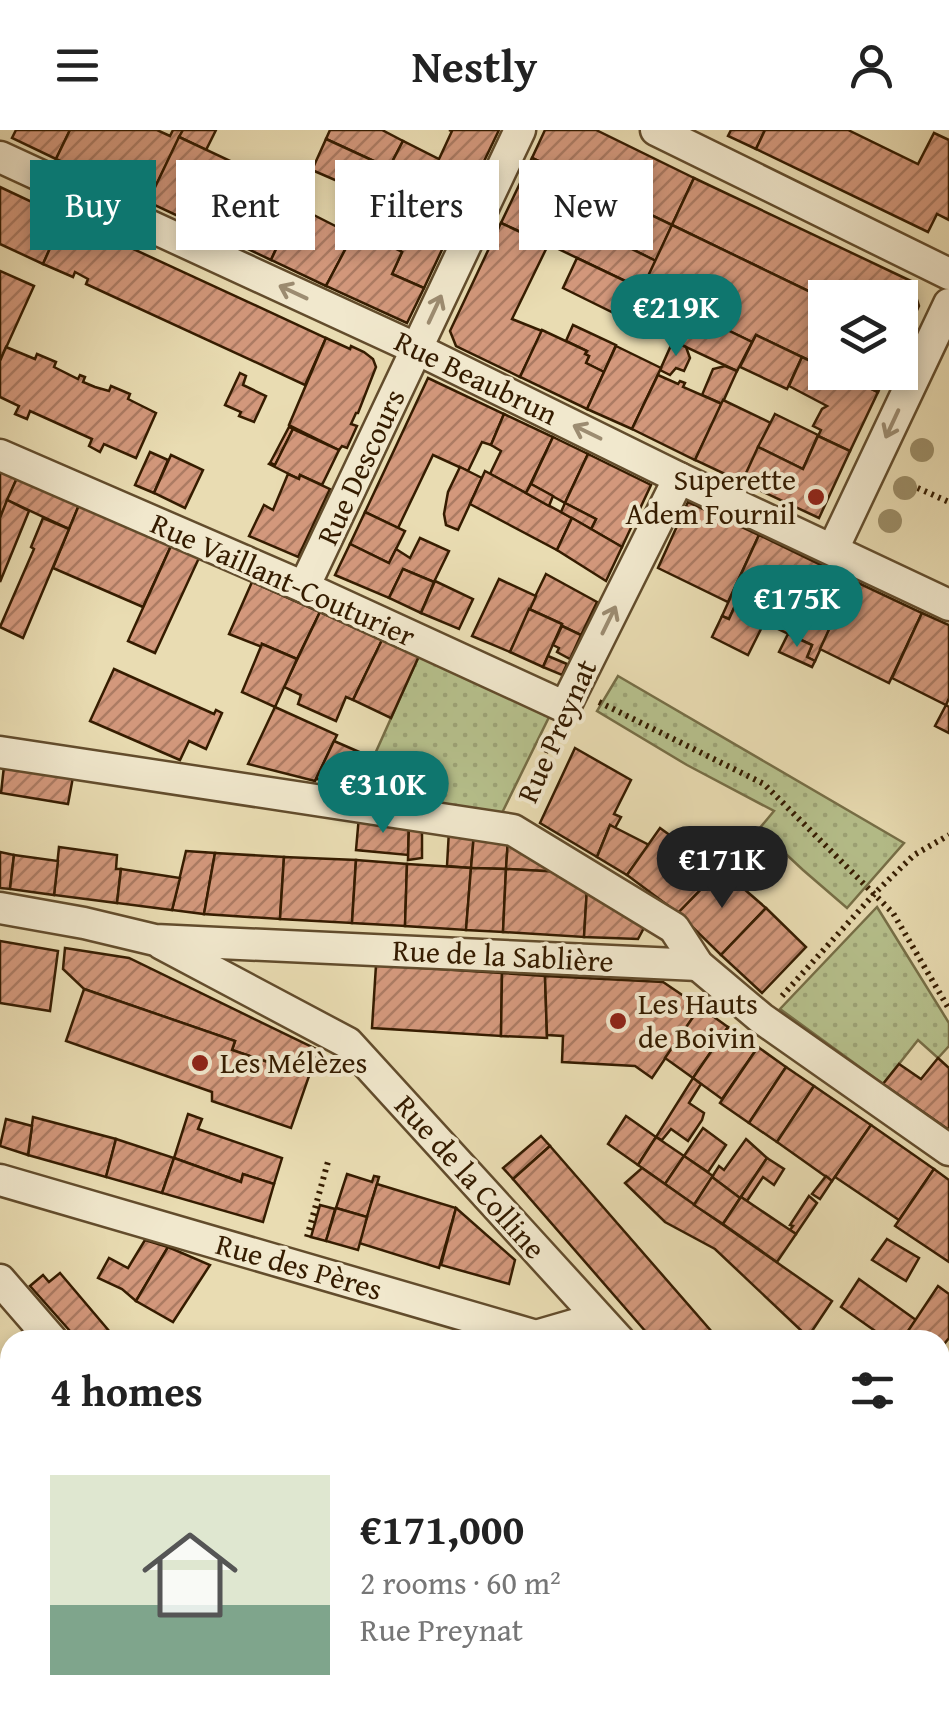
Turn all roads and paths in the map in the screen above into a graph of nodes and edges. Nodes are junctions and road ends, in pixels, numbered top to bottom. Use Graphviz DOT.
graph roads {
  1 [pos="520,130"];
  2 [pos="656,130"];
  3 [pos="0,157"];
  4 [pos="949,274"];
  5 [pos="949,304"];
  6 [pos="416,349"];
  7 [pos="0,456"];
  8 [pos="679,478"];
  9 [pos="917,488"];
  10 [pos="949,502"];
  11 [pos="833,549"];
  12 [pos="304,588"];
  13 [pos="949,605"];
  14 [pos="602,704"];
  15 [pos="564,707"];
  16 [pos="0,752"];
  17 [pos="512,830"];
  18 [pos="949,835"];
  19 [pos="875,894"];
  20 [pos="0,908"];
  21 [pos="155,940"];
  22 [pos="698,966"];
  23 [pos="949,1008"];
  24 [pos="761,1018"];
  25 [pos="949,1150"];
  26 [pos="329,1158"];
  27 [pos="0,1180"];
  28 [pos="299,1267"];
  29 [pos="0,1280"];
  30 [pos="608,1329"];
  31 [pos="43,1330"];
  32 [pos="515,1330"];
  6 -- 1 [label="street, Rue Descours, one-way"];
  2 -- 4 [label="street"];
  6 -- 3 [label="street, Rue Beaubrun, one-way"];
  5 -- 11 [label="street, one-way"];
  8 -- 6 [label="street, Rue Beaubrun, one-way"];
  6 -- 12 [label="street, Rue Descours"];
  7 -- 12 [label="street, Rue Vaillant-Couturier"];
  8 -- 11 [label="street, Rue Beaubrun"];
  15 -- 8 [label="street, Rue Preynat, one-way"];
  9 -- 10 [label="path"];
  11 -- 13 [label="street, Rue Beaubrun"];
  12 -- 15 [label="street, Rue Vaillant-Couturier"];
  14 -- 19 [label="path"];
  15 -- 17 [label="path, Rue Preynat"];
  16 -- 17 [label="street"];
  17 -- 22 [label="street, Rue Preynat"];
  18 -- 19 [label="path"];
  19 -- 23 [label="path"];
  19 -- 24 [label="path"];
  20 -- 21 [label="street, Rue de la Sablière"];
  21 -- 22 [label="street, Rue de la Sablière"];
  21 -- 30 [label="street, Rue de la Colline"];
  22 -- 24 [label="street"];
  24 -- 25 [label="street"];
  26 -- 28 [label="path"];
  27 -- 28 [label="street, Rue des Pères"];
  28 -- 32 [label="street, Rue des Pères"];
  29 -- 31 [label="street"];
}
